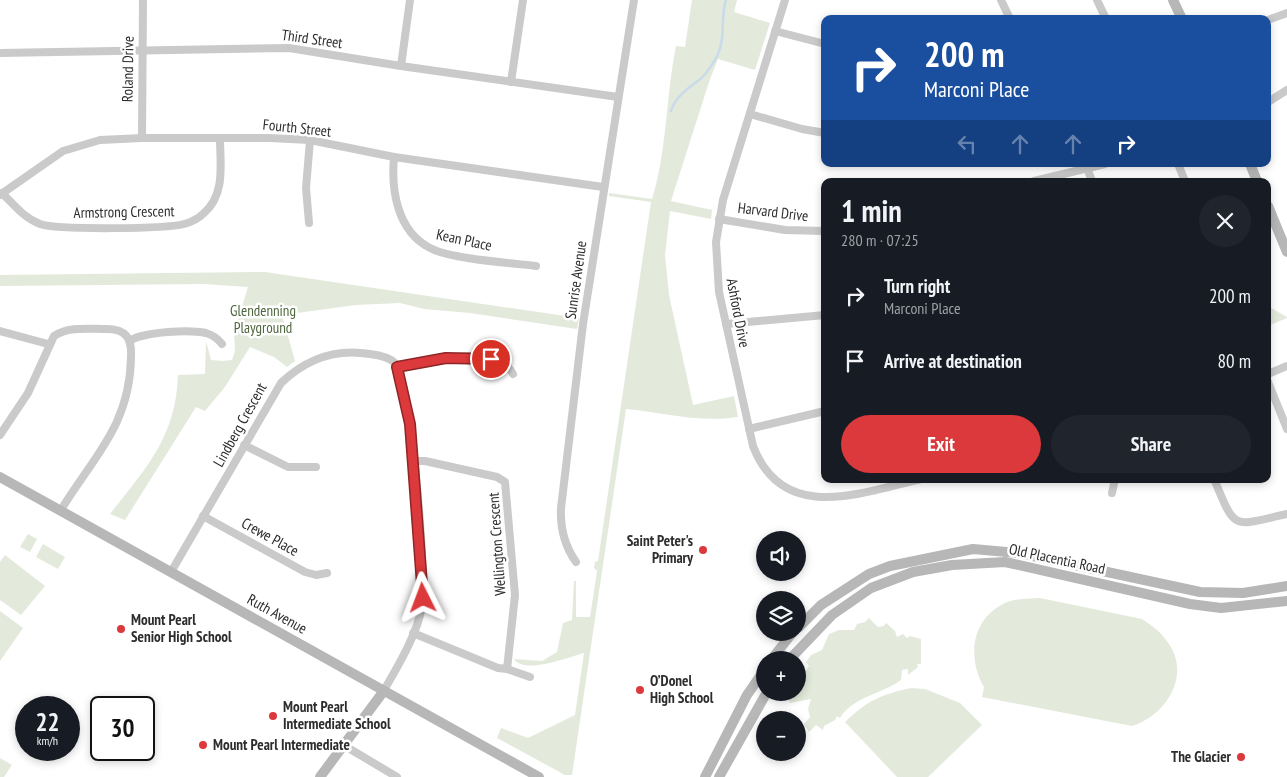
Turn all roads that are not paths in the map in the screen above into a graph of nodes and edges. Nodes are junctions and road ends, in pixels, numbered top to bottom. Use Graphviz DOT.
graph roads {
  1 [pos="143,0"];
  2 [pos="410,0"];
  3 [pos="523,0"];
  4 [pos="634,0"];
  5 [pos="785,0"];
  6 [pos="1001,0"];
  7 [pos="1097,0"];
  8 [pos="1173,0"];
  9 [pos="1287,13"];
  10 [pos="1008,15"];
  11 [pos="1104,15"];
  12 [pos="1180,15"];
  13 [pos="1271,19"];
  14 [pos="775,31"];
  15 [pos="821,43"];
  16 [pos="142,51"];
  17 [pos="0,53"];
  18 [pos="401,66"];
  19 [pos="512,82"];
  20 [pos="1287,90"];
  21 [pos="618,97"];
  22 [pos="1271,100"];
  23 [pos="750,114"];
  24 [pos="821,132"];
  25 [pos="142,138"];
  26 [pos="220,138"];
  27 [pos="310,140"];
  28 [pos="394,157"];
  29 [pos="1092,167"];
  30 [pos="1087,168"];
  31 [pos="1046,178"];
  32 [pos="1091,178"];
  33 [pos="603,187"];
  34 [pos="1,194"];
  35 [pos="1271,213"];
  36 [pos="719,219"];
  37 [pos="309,223"];
  38 [pos="821,231"];
  39 [pos="1287,252"];
  40 [pos="536,266"];
  41 [pos="821,315"];
  42 [pos="726,324"];
  43 [pos="0,331"];
  44 [pos="131,340"];
  45 [pos="48,344"];
  46 [pos="222,344"];
  47 [pos="1287,366"];
  48 [pos="397,367"];
  49 [pos="1271,373"];
  50 [pos="513,374"];
  51 [pos="1271,389"];
  52 [pos="821,412"];
  53 [pos="749,429"];
  54 [pos="1287,429"];
  55 [pos="0,435"];
  56 [pos="244,445"];
  57 [pos="414,461"];
  58 [pos="316,466"];
  59 [pos="0,477"];
  60 [pos="903,483"];
  61 [pos="1114,483"];
  62 [pos="1216,483"];
  63 [pos="1112,493"];
  64 [pos="61,510"];
  65 [pos="1287,514"];
  66 [pos="203,516"];
  67 [pos="576,562"];
  68 [pos="171,572"];
  69 [pos="326,573"];
  70 [pos="1287,586"];
  71 [pos="1287,601"];
  72 [pos="806,620"];
  73 [pos="413,634"];
  74 [pos="786,641"];
  75 [pos="778,651"];
  76 [pos="796,651"];
  77 [pos="507,669"];
  78 [pos="530,677"];
  79 [pos="756,682"];
  80 [pos="383,692"];
  81 [pos="762,701"];
  82 [pos="345,746"];
  83 [pos="320,777"];
  84 [pos="397,777"];
  85 [pos="539,777"];
  86 [pos="705,777"];
  87 [pos="719,777"];
  1 -- 16 [label="street, Roland Drive"];
  2 -- 18 [label="street"];
  3 -- 19 [label="street"];
  4 -- 21 [label="street, Sunrise Avenue"];
  5 -- 14 [label="street, Ashford Drive"];
  6 -- 10 [label="street"];
  7 -- 11 [label="street"];
  8 -- 12 [label="main road"];
  9 -- 13 [label="street"];
  14 -- 15 [label="street"];
  14 -- 23 [label="street, Ashford Drive"];
  16 -- 17 [label="street, Third Street"];
  16 -- 18 [label="street, Third Street"];
  16 -- 25 [label="street, Roland Drive"];
  18 -- 19 [label="street, Third Street"];
  19 -- 21 [label="street, Third Street"];
  20 -- 22 [label="street"];
  21 -- 33 [label="street, Sunrise Avenue"];
  23 -- 24 [label="street"];
  23 -- 36 [label="street, Ashford Drive"];
  25 -- 26 [label="street, Fourth Street"];
  25 -- 34 [label="street, Fourth Street"];
  26 -- 27 [label="street, Fourth Street"];
  26 -- 34 [label="street, Armstrong Crescent"];
  27 -- 28 [label="street, Fourth Street"];
  27 -- 37 [label="street"];
  28 -- 33 [label="street, Fourth Street"];
  28 -- 40 [label="street, Kean Place"];
  29 -- 30 [label="street"];
  30 -- 31 [label="street"];
  30 -- 32 [label="street"];
  33 -- 67 [label="street, Sunrise Avenue"];
  35 -- 39 [label="main road"];
  36 -- 38 [label="street, Harvard Drive"];
  36 -- 42 [label="street, Ashford Drive"];
  41 -- 42 [label="street"];
  42 -- 53 [label="street, Ashford Drive"];
  43 -- 45 [label="street"];
  44 -- 45 [label="street"];
  44 -- 46 [label="street"];
  44 -- 64 [label="street"];
  45 -- 55 [label="street"];
  47 -- 49 [label="street"];
  48 -- 50 [label="street"];
  48 -- 56 [label="street, Lindberg Crescent"];
  48 -- 57 [label="street"];
  51 -- 54 [label="street"];
  52 -- 53 [label="street"];
  53 -- 60 [label="street, Ashford Drive"];
  56 -- 58 [label="street"];
  56 -- 66 [label="street, Lindberg Crescent"];
  57 -- 73 [label="street"];
  57 -- 77 [label="street, Wellington Crescent"];
  59 -- 64 [label="main road, Ruth Avenue"];
  61 -- 63 [label="street"];
  62 -- 65 [label="street"];
  64 -- 68 [label="main road, Ruth Avenue"];
  66 -- 68 [label="street, Lindberg Crescent"];
  66 -- 69 [label="street, Crewe Place"];
  68 -- 80 [label="main road, Ruth Avenue"];
  70 -- 72 [label="main road, Old Placentia Road"];
  71 -- 76 [label="main road, Old Placentia Road"];
  73 -- 77 [label="street"];
  73 -- 80 [label="street"];
  74 -- 75 [label="main road"];
  77 -- 78 [label="street"];
  79 -- 86 [label="main road"];
  80 -- 82 [label="main road"];
  80 -- 85 [label="main road, Ruth Avenue"];
  81 -- 87 [label="main road"];
  82 -- 83 [label="main road"];
  82 -- 84 [label="street"];
}
